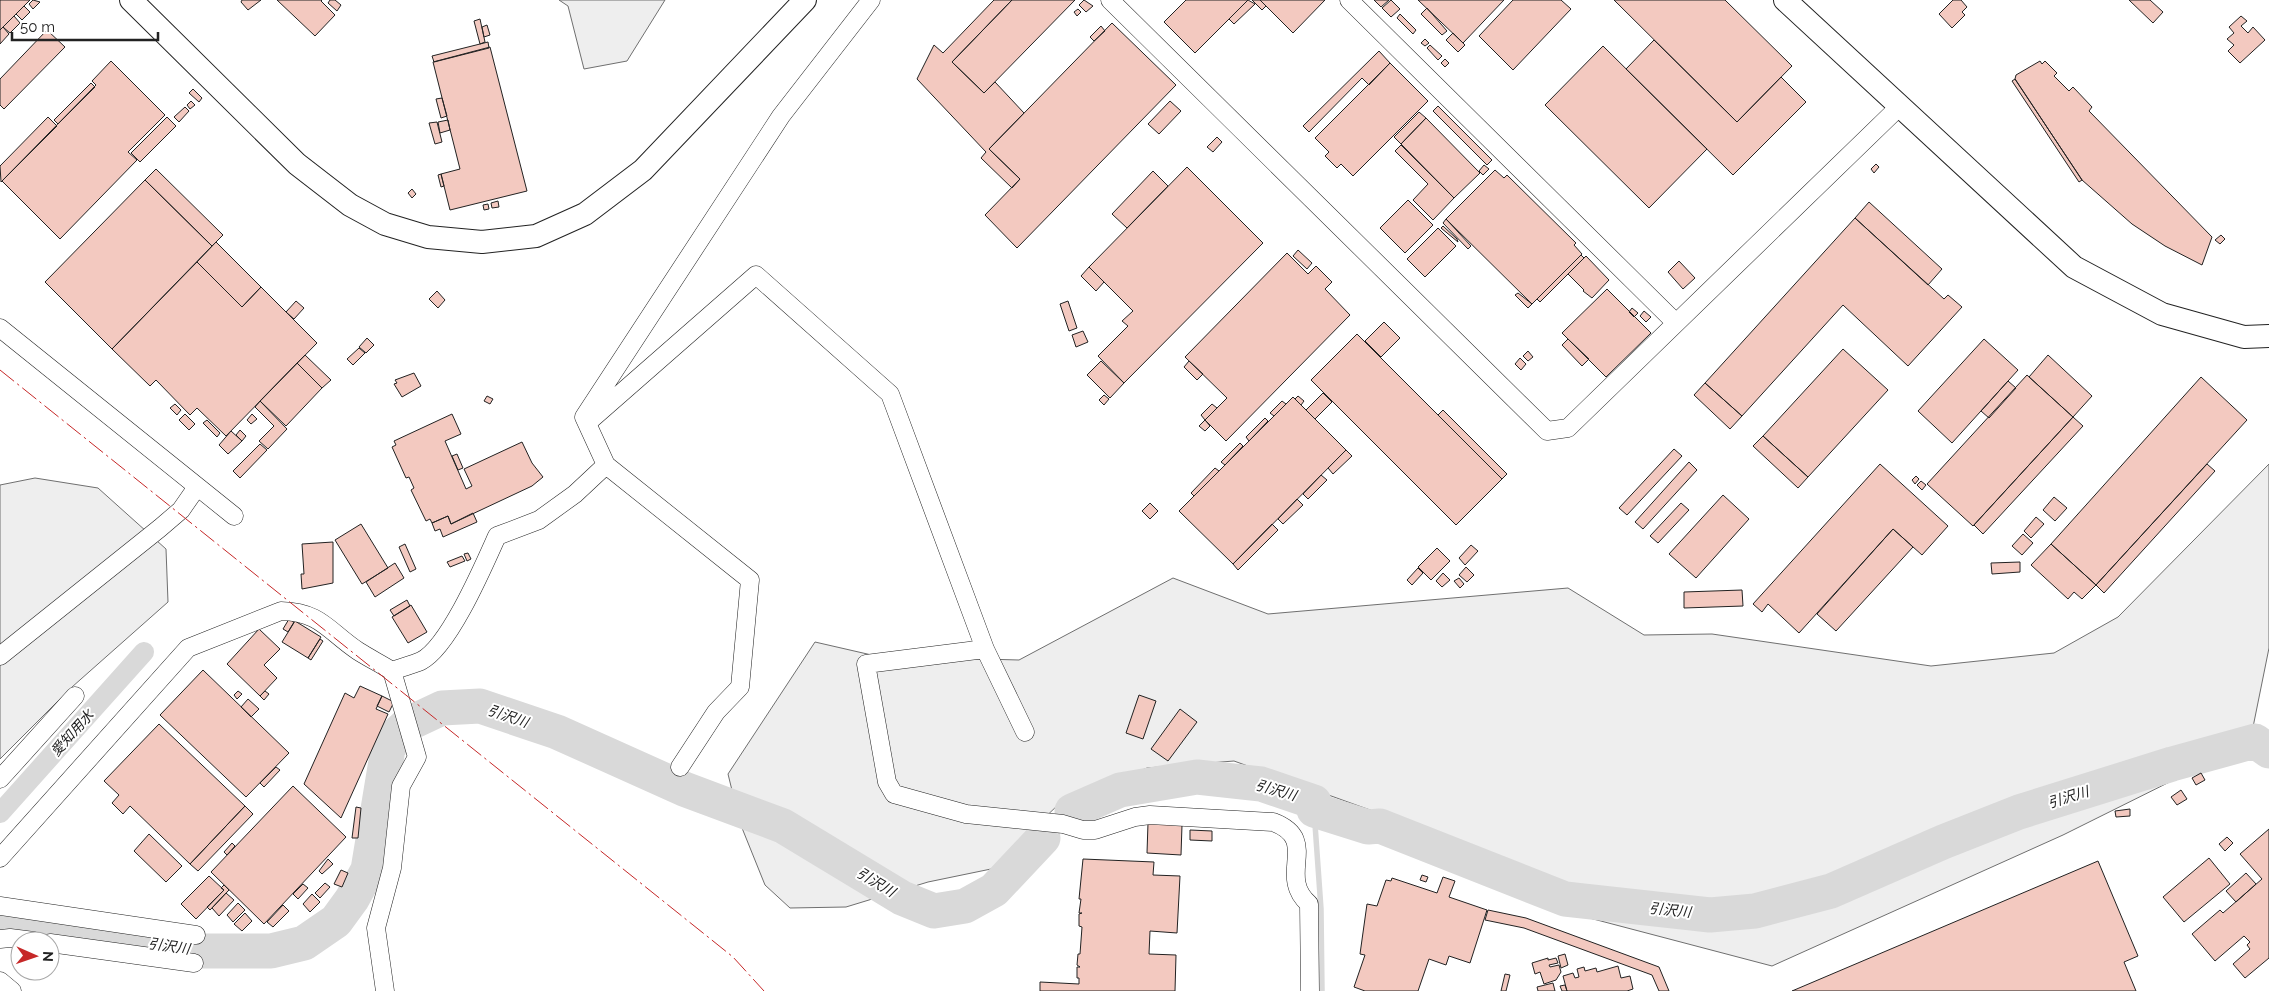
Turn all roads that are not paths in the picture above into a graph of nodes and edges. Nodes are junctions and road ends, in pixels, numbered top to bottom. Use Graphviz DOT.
graph roads {
  1 [pos="131,0"];
  2 [pos="804,0"];
  3 [pos="871,0"];
  4 [pos="1110,0"];
  5 [pos="1349,0"];
  6 [pos="1785,0"];
  7 [pos="1900,106"];
  8 [pos="1676,323"];
  9 [pos="0,328"];
  10 [pos="2269,336"];
  11 [pos="587,424"];
  12 [pos="606,465"];
  13 [pos="197,488"];
  14 [pos="234,516"];
  15 [pos="985,649"];
  16 [pos="0,656"];
  17 [pos="392,671"];
  18 [pos="75,696"];
  19 [pos="1024,732"];
  20 [pos="680,767"];
  21 [pos="0,778"];
  22 [pos="0,858"];
  23 [pos="0,906"];
  24 [pos="196,935"];
  25 [pos="60,944"];
  26 [pos="194,963"];
  27 [pos="0,981"];
  28 [pos="12,991"];
  29 [pos="385,991"];
  30 [pos="1310,991"];
  1 -- 2 [label="street"];
  3 -- 11 [label="street"];
  4 -- 8 [label="street"];
  5 -- 8 [label="street"];
  6 -- 7 [label="street"];
  7 -- 8 [label="street"];
  7 -- 10 [label="street"];
  9 -- 13 [label="street"];
  11 -- 12 [label="street"];
  11 -- 15 [label="street"];
  12 -- 17 [label="street"];
  12 -- 20 [label="street"];
  13 -- 14 [label="street"];
  13 -- 16 [label="street"];
  15 -- 19 [label="street"];
  15 -- 30 [label="street"];
  17 -- 22 [label="street"];
  17 -- 29 [label="street"];
  18 -- 21 [label="street"];
  23 -- 24 [label="street"];
  25 -- 26 [label="street"];
  27 -- 28 [label="street"];
}
